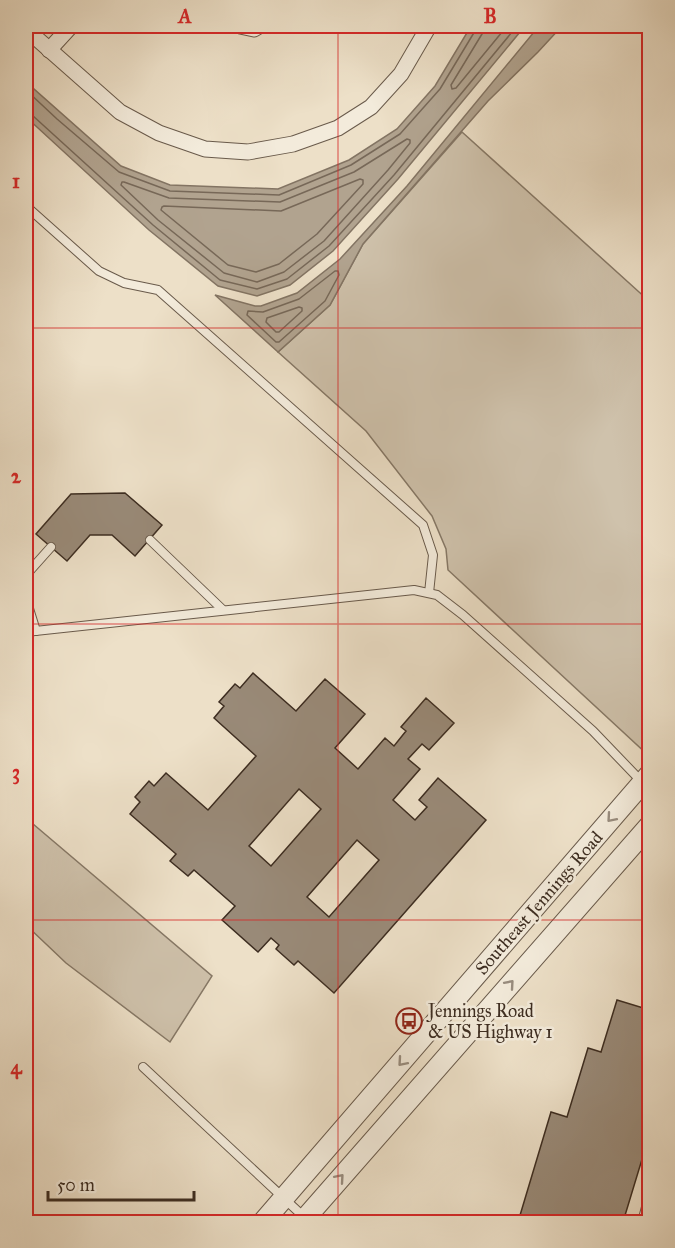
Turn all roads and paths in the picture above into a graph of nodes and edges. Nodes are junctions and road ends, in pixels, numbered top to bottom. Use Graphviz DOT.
graph roads {
  1 [pos="70,26"];
  2 [pos="240,26"];
  3 [pos="259,26"];
  4 [pos="429,26"];
  5 [pos="26,29"];
  6 [pos="49,50"];
  7 [pos="26,206"];
  8 [pos="150,540"];
  9 [pos="51,547"];
  10 [pos="26,575"];
  11 [pos="429,593"];
  12 [pos="26,598"];
  13 [pos="223,610"];
  14 [pos="36,631"];
  15 [pos="26,632"];
  16 [pos="647,782"];
  17 [pos="650,825"];
  18 [pos="143,1067"];
  19 [pos="650,1192"];
  20 [pos="284,1199"];
  21 [pos="306,1221"];
  22 [pos="263,1222"];
  23 [pos="642,1222"];
  1 -- 6 [label="street"];
  2 -- 3 [label="street"];
  4 -- 6 [label="street"];
  5 -- 6 [label="street"];
  7 -- 11 [label="lane"];
  8 -- 13 [label="lane"];
  9 -- 10 [label="lane"];
  11 -- 13 [label="lane"];
  11 -- 16 [label="lane"];
  12 -- 14 [label="lane"];
  13 -- 14 [label="lane"];
  14 -- 15 [label="lane"];
  16 -- 20 [label="street, Southeast Jennings Road, one-way"];
  21 -- 17 [label="street, Southeast Jennings Road, one-way"];
  18 -- 20 [label="lane"];
  19 -- 23 [label="lane"];
  20 -- 21 [label="lane"];
  20 -- 22 [label="street, Southeast Jennings Road"];
}
